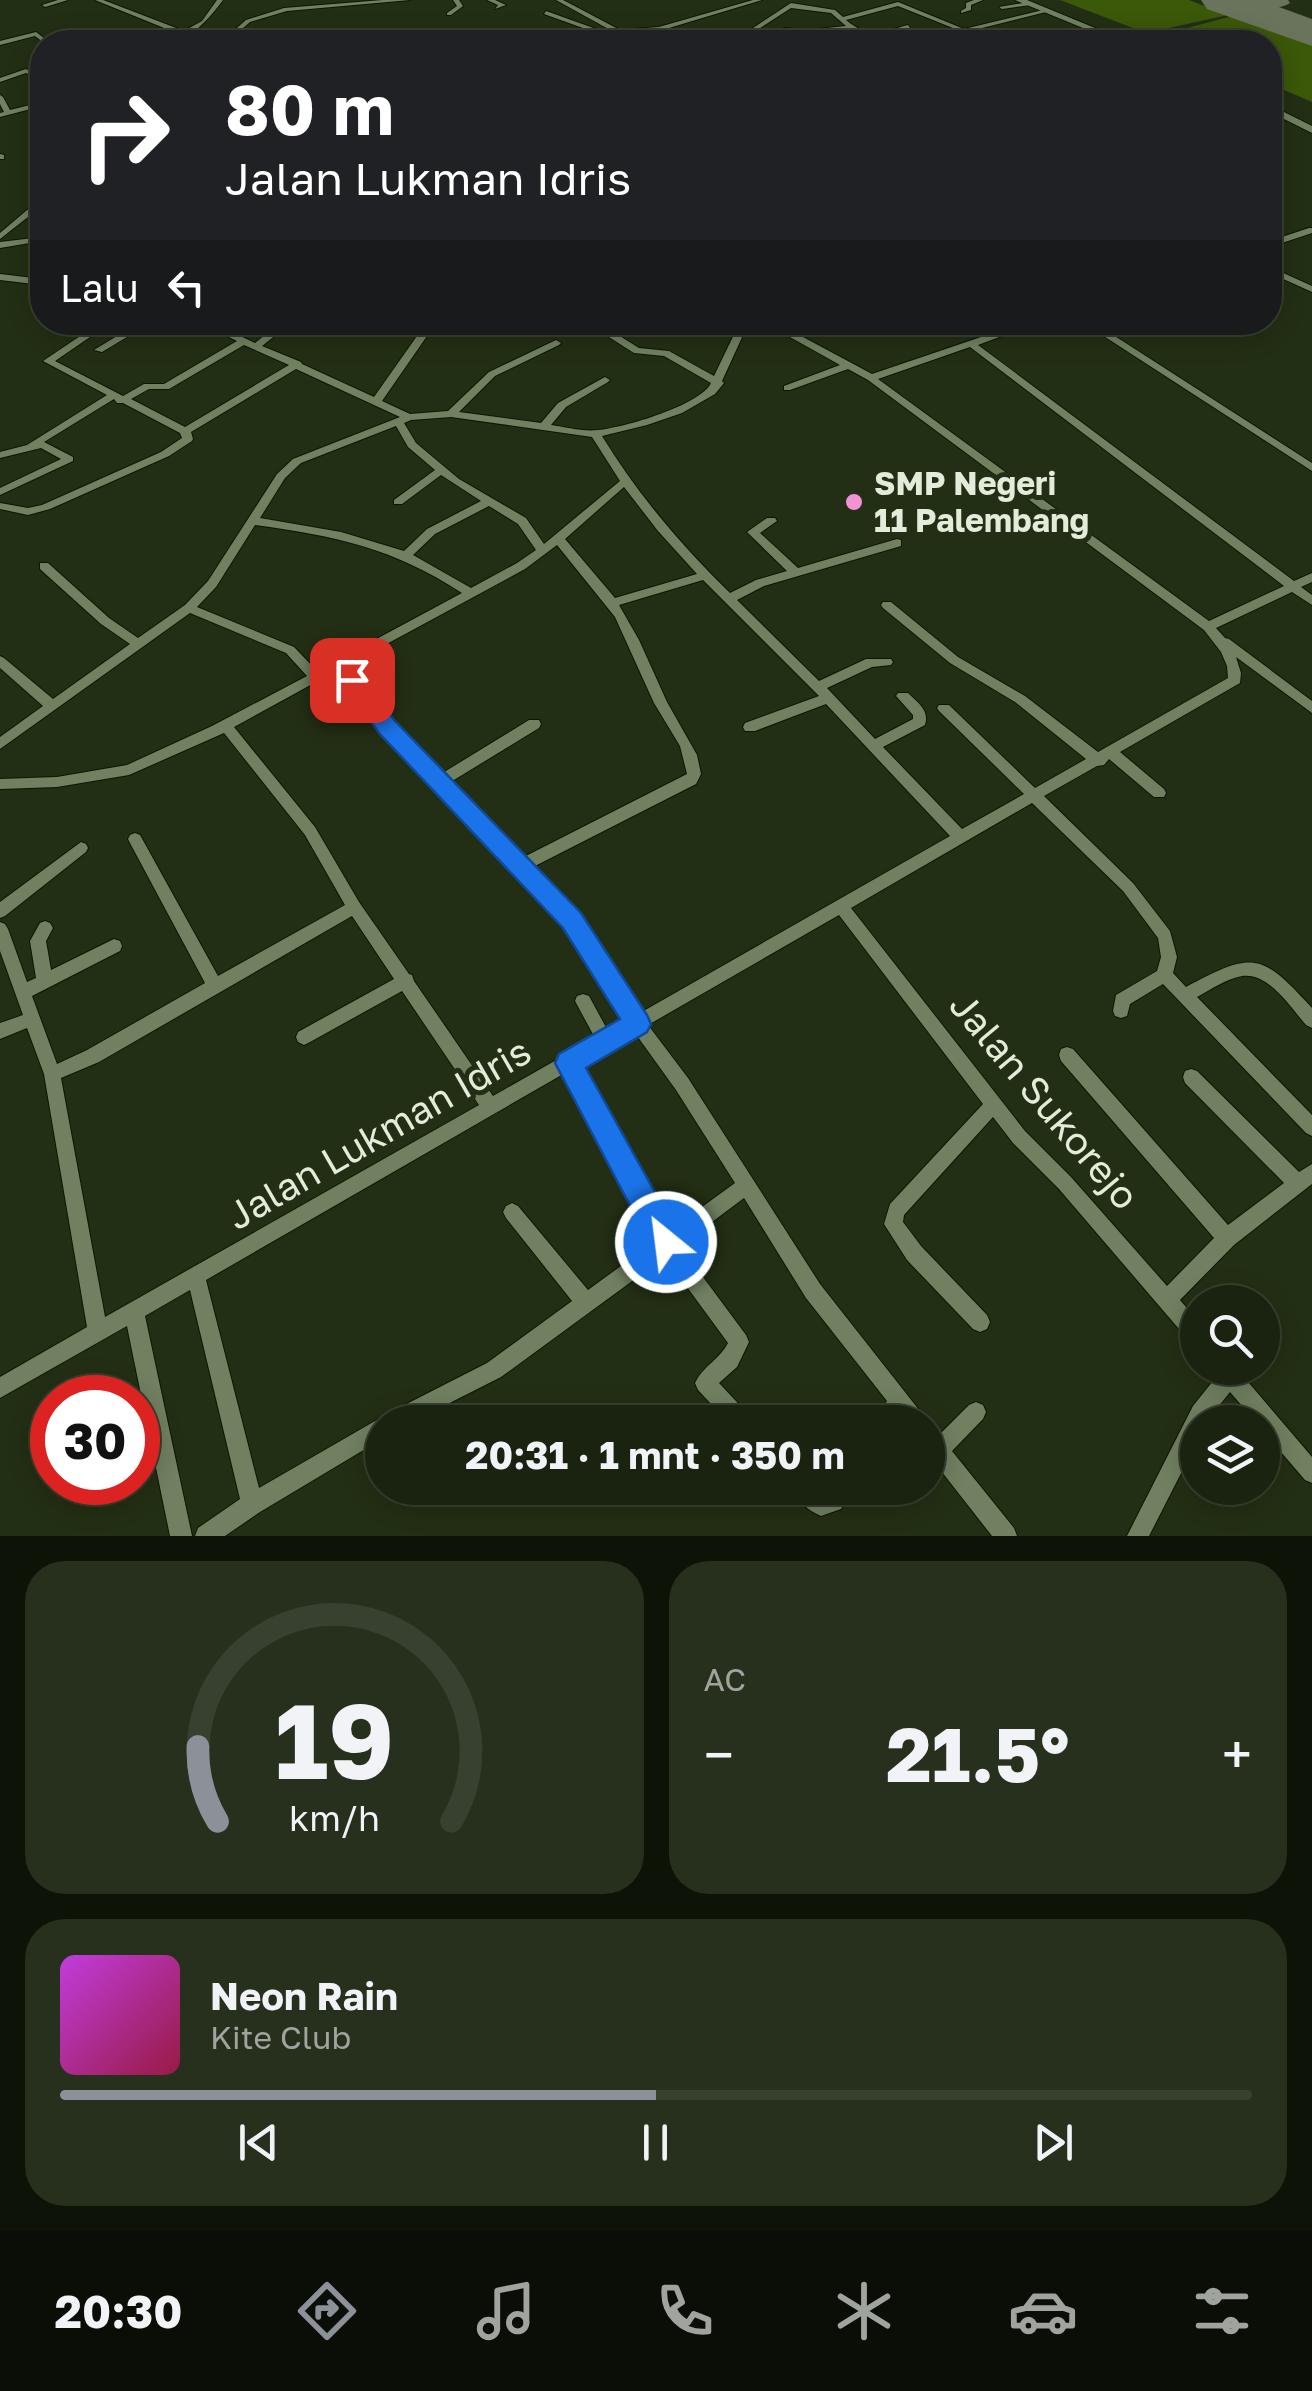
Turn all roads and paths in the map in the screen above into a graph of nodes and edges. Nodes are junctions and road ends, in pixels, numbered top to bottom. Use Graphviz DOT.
graph roads {
  1 [pos="65,0"];
  2 [pos="98,0"];
  3 [pos="220,0"];
  4 [pos="290,0"];
  5 [pos="406,0"];
  6 [pos="456,0"];
  7 [pos="490,0"];
  8 [pos="558,0"];
  9 [pos="717,0"];
  10 [pos="760,0"];
  11 [pos="800,0"];
  12 [pos="980,0"];
  13 [pos="1022,1"];
  14 [pos="45,5"];
  15 [pos="788,6"];
  16 [pos="1002,7"];
  17 [pos="497,8"];
  18 [pos="286,10"];
  19 [pos="731,10"];
  20 [pos="1048,11"];
  21 [pos="963,12"];
  22 [pos="546,13"];
  23 [pos="449,14"];
  24 [pos="842,19"];
  25 [pos="851,27"];
  26 [pos="974,27"];
  27 [pos="172,30"];
  28 [pos="191,30"];
  29 [pos="238,30"];
  30 [pos="595,30"];
  31 [pos="616,30"];
  32 [pos="659,30"];
  33 [pos="757,30"];
  34 [pos="825,30"];
  35 [pos="858,30"];
  36 [pos="962,30"];
  37 [pos="981,30"];
  38 [pos="1095,30"];
  39 [pos="30,34"];
  40 [pos="0,42"];
  41 [pos="30,73"];
  42 [pos="0,80"];
  43 [pos="0,97"];
  44 [pos="30,107"];
  45 [pos="4,114"];
  46 [pos="1282,115"];
  47 [pos="1312,130"];
  48 [pos="30,213"];
  49 [pos="1312,230"];
  50 [pos="30,240"];
  51 [pos="1282,240"];
  52 [pos="0,241"];
  53 [pos="1282,275"];
  54 [pos="0,277"];
  55 [pos="30,281"];
  56 [pos="1312,289"];
  57 [pos="88,335"];
  58 [pos="125,335"];
  59 [pos="230,335"];
  60 [pos="266,335"];
  61 [pos="422,335"];
  62 [pos="612,335"];
  63 [pos="739,335"];
  64 [pos="791,335"];
  65 [pos="997,335"];
  66 [pos="1106,335"];
  67 [pos="556,343"];
  68 [pos="250,344"];
  69 [pos="971,344"];
  70 [pos="99,350"];
  71 [pos="33,354"];
  72 [pos="48,361"];
  73 [pos="298,364"];
  74 [pos="848,366"];
  75 [pos="872,378"];
  76 [pos="605,380"];
  77 [pos="719,382"];
  78 [pos="787,388"];
  79 [pos="116,398"];
  80 [pos="376,400"];
  81 [pos="451,414"];
  82 [pos="403,419"];
  83 [pos="542,428"];
  84 [pos="185,431"];
  85 [pos="596,434"];
  86 [pos="30,447"];
  87 [pos="0,455"];
  88 [pos="1312,468"];
  89 [pos="442,470"];
  90 [pos="623,483"];
  91 [pos="0,492"];
  92 [pos="398,502"];
  93 [pos="489,502"];
  94 [pos="0,506"];
  95 [pos="254,521"];
  96 [pos="771,521"];
  97 [pos="558,540"];
  98 [pos="897,544"];
  99 [pos="542,550"];
  100 [pos="406,556"];
  101 [pos="44,566"];
  102 [pos="795,572"];
  103 [pos="704,576"];
  104 [pos="1312,577"];
  105 [pos="1291,587"];
  106 [pos="469,592"];
  107 [pos="729,599"];
  108 [pos="1312,600"];
  109 [pos="612,603"];
  110 [pos="887,605"];
  111 [pos="190,608"];
  112 [pos="1212,631"];
  113 [pos="138,644"];
  114 [pos="0,661"];
  115 [pos="886,662"];
  116 [pos="338,666"];
  117 [pos="316,678"];
  118 [pos="817,687"];
  119 [pos="903,696"];
  120 [pos="828,698"];
  121 [pos="52,706"];
  122 [pos="944,708"];
  123 [pos="1312,708"];
  124 [pos="534,724"];
  125 [pos="225,725"];
  126 [pos="750,727"];
  127 [pos="0,744"];
  128 [pos="873,746"];
  129 [pos="1106,757"];
  130 [pos="439,782"];
  131 [pos="0,784"];
  132 [pos="1159,793"];
  133 [pos="1037,795"];
  134 [pos="961,838"];
  135 [pos="135,840"];
  136 [pos="81,848"];
  137 [pos="520,867"];
  138 [pos="354,907"];
  139 [pos="842,907"];
  140 [pos="0,911"];
  141 [pos="45,928"];
  142 [pos="0,929"];
  143 [pos="114,946"];
  144 [pos="1164,975"];
  145 [pos="406,980"];
  146 [pos="45,981"];
  147 [pos="214,984"];
  148 [pos="24,992"];
  149 [pos="1184,996"];
  150 [pos="582,1001"];
  151 [pos="1120,1011"];
  152 [pos="33,1018"];
  153 [pos="1312,1020"];
  154 [pos="638,1024"];
  155 [pos="0,1032"];
  156 [pos="304,1037"];
  157 [pos="606,1042"];
  158 [pos="1067,1055"];
  159 [pos="569,1063"];
  160 [pos="52,1074"];
  161 [pos="1191,1077"];
  162 [pos="993,1105"];
  163 [pos="491,1108"];
  164 [pos="1312,1127"];
  165 [pos="1305,1178"];
  166 [pos="746,1186"];
  167 [pos="512,1212"];
  168 [pos="1227,1238"];
  169 [pos="666,1242"];
  170 [pos="196,1276"];
  171 [pos="1168,1299"];
  172 [pos="586,1303"];
  173 [pos="134,1312"];
  174 [pos="1180,1314"];
  175 [pos="980,1322"];
  176 [pos="98,1332"];
  177 [pos="1218,1385"];
  178 [pos="1237,1385"];
  179 [pos="0,1388"];
  180 [pos="899,1401"];
  181 [pos="425,1405"];
  182 [pos="726,1405"];
  183 [pos="896,1405"];
  184 [pos="902,1405"];
  185 [pos="976,1412"];
  186 [pos="945,1435"];
  187 [pos="365,1438"];
  188 [pos="945,1459"];
  189 [pos="1312,1473"];
  190 [pos="252,1504"];
  191 [pos="181,1536"];
  192 [pos="206,1536"];
  193 [pos="1006,1536"];
  194 [pos="1138,1536"];
  1 -- 14 [label="street"];
  2 -- 27 [label="street"];
  3 -- 28 [label="street"];
  4 -- 18 [label="street"];
  5 -- 18 [label="street"];
  6 -- 23 [label="street"];
  7 -- 17 [label="street"];
  8 -- 31 [label="street"];
  9 -- 19 [label="street"];
  10 -- 19 [label="street"];
  11 -- 15 [label="street"];
  12 -- 21 [label="street"];
  13 -- 16 [label="street"];
  13 -- 20 [label="street"];
  15 -- 24 [label="street"];
  15 -- 33 [label="street"];
  18 -- 29 [label="street"];
  19 -- 32 [label="street"];
  20 -- 26 [label="street"];
  20 -- 38 [label="street"];
  22 -- 30 [label="street"];
  24 -- 25 [label="street"];
  24 -- 36 [label="street"];
  25 -- 34 [label="street"];
  25 -- 35 [label="street"];
  26 -- 36 [label="street"];
  26 -- 37 [label="street"];
  39 -- 40 [label="street"];
  41 -- 42 [label="street"];
  43 -- 45 [label="street"];
  44 -- 45 [label="street"];
  46 -- 47 [label="street"];
  48 -- 52 [label="street"];
  49 -- 51 [label="street"];
  50 -- 52 [label="street"];
  53 -- 56 [label="street"];
  54 -- 55 [label="street"];
  57 -- 72 [label="street"];
  58 -- 70 [label="street"];
  59 -- 68 [label="street"];
  60 -- 68 [label="street"];
  61 -- 80 [label="street"];
  62 -- 77 [label="street"];
  63 -- 77 [label="street"];
  64 -- 74 [label="street"];
  65 -- 69 [label="street"];
  66 -- 88 [label="street"];
  67 -- 81 [label="street"];
  68 -- 73 [label="street"];
  68 -- 79 [label="street"];
  69 -- 75 [label="street"];
  69 -- 105 [label="street"];
  71 -- 72 [label="street"];
  72 -- 79 [label="street"];
  73 -- 80 [label="street"];
  73 -- 84 [label="street"];
  74 -- 75 [label="street"];
  74 -- 78 [label="street"];
  75 -- 112 [label="street"];
  76 -- 83 [label="street"];
  77 -- 85 [label="street"];
  79 -- 84 [label="street"];
  79 -- 86 [label="street"];
  80 -- 82 [label="street"];
  81 -- 82 [label="street"];
  81 -- 83 [label="street"];
  82 -- 89 [label="street"];
  82 -- 95 [label="street"];
  83 -- 85 [label="street"];
  84 -- 94 [label="street"];
  85 -- 90 [label="street"];
  86 -- 87 [label="street"];
  86 -- 91 [label="street"];
  89 -- 92 [label="street"];
  89 -- 93 [label="street"];
  90 -- 97 [label="street"];
  90 -- 103 [label="street"];
  93 -- 99 [label="street"];
  93 -- 100 [label="street"];
  95 -- 100 [label="street"];
  95 -- 111 [label="street"];
  96 -- 102 [label="street"];
  97 -- 99 [label="street"];
  97 -- 109 [label="street"];
  98 -- 102 [label="street"];
  99 -- 106 [label="street"];
  100 -- 106 [label="street"];
  101 -- 113 [label="street"];
  102 -- 107 [label="street"];
  103 -- 107 [label="street"];
  103 -- 109 [label="street"];
  104 -- 105 [label="street"];
  105 -- 108 [label="street"];
  105 -- 112 [label="street"];
  106 -- 116 [label="street"];
  107 -- 118 [label="street"];
  109 -- 137 [label="street"];
  110 -- 129 [label="street"];
  111 -- 113 [label="street"];
  111 -- 117 [label="street"];
  112 -- 123 [label="street"];
  112 -- 129 [label="street, Jalan Lukman Idris"];
  113 -- 121 [label="street"];
  114 -- 121 [label="street"];
  115 -- 118 [label="street"];
  116 -- 117 [label="street"];
  116 -- 130 [label="street"];
  117 -- 125 [label="street"];
  118 -- 120 [label="street"];
  119 -- 128 [label="street"];
  120 -- 126 [label="street"];
  120 -- 128 [label="street"];
  121 -- 127 [label="street"];
  122 -- 133 [label="street"];
  124 -- 130 [label="street"];
  125 -- 131 [label="street"];
  125 -- 138 [label="street"];
  128 -- 134 [label="street"];
  129 -- 132 [label="street"];
  129 -- 133 [label="street, Jalan Lukman Idris"];
  130 -- 137 [label="street"];
  133 -- 134 [label="street, Jalan Lukman Idris"];
  133 -- 144 [label="street"];
  134 -- 139 [label="street, Jalan Lukman Idris"];
  135 -- 147 [label="street"];
  136 -- 140 [label="street"];
  137 -- 154 [label="street"];
  138 -- 145 [label="street"];
  138 -- 147 [label="street"];
  139 -- 154 [label="street, Jalan Lukman Idris"];
  139 -- 162 [label="street, Jalan Sukorejo"];
  141 -- 146 [label="street"];
  142 -- 148 [label="street"];
  143 -- 146 [label="street"];
  144 -- 149 [label="street"];
  144 -- 151 [label="street"];
  145 -- 156 [label="street"];
  145 -- 163 [label="street"];
  146 -- 148 [label="street"];
  147 -- 160 [label="street"];
  148 -- 152 [label="street"];
  149 -- 153 [label="street"];
  149 -- 164 [label="street"];
  150 -- 157 [label="street"];
  152 -- 155 [label="street"];
  152 -- 160 [label="street"];
  154 -- 157 [label="street, Jalan Lukman Idris"];
  154 -- 166 [label="street"];
  157 -- 159 [label="street, Jalan Lukman Idris"];
  158 -- 168 [label="street"];
  159 -- 163 [label="street, Jalan Lukman Idris"];
  159 -- 169 [label="street"];
  160 -- 176 [label="street"];
  161 -- 165 [label="street"];
  162 -- 171 [label="street, Jalan Sukorejo"];
  162 -- 175 [label="street"];
  163 -- 170 [label="street, Jalan Lukman Idris"];
  165 -- 168 [label="street"];
  166 -- 169 [label="street"];
  166 -- 180 [label="street"];
  167 -- 172 [label="street"];
  168 -- 171 [label="street"];
  169 -- 172 [label="street"];
  169 -- 182 [label="street"];
  170 -- 173 [label="street, Jalan Lukman Idris"];
  170 -- 190 [label="street"];
  171 -- 174 [label="street, Jalan Sukorejo"];
  172 -- 181 [label="street"];
  173 -- 176 [label="street, Jalan Lukman Idris"];
  173 -- 191 [label="street"];
  176 -- 179 [label="street, Jalan Lukman Idris"];
  177 -- 194 [label="street"];
  178 -- 189 [label="street"];
  180 -- 183 [label="street"];
  180 -- 184 [label="street"];
  185 -- 186 [label="street"];
  187 -- 190 [label="street"];
  188 -- 193 [label="street"];
  190 -- 192 [label="street"];
}
